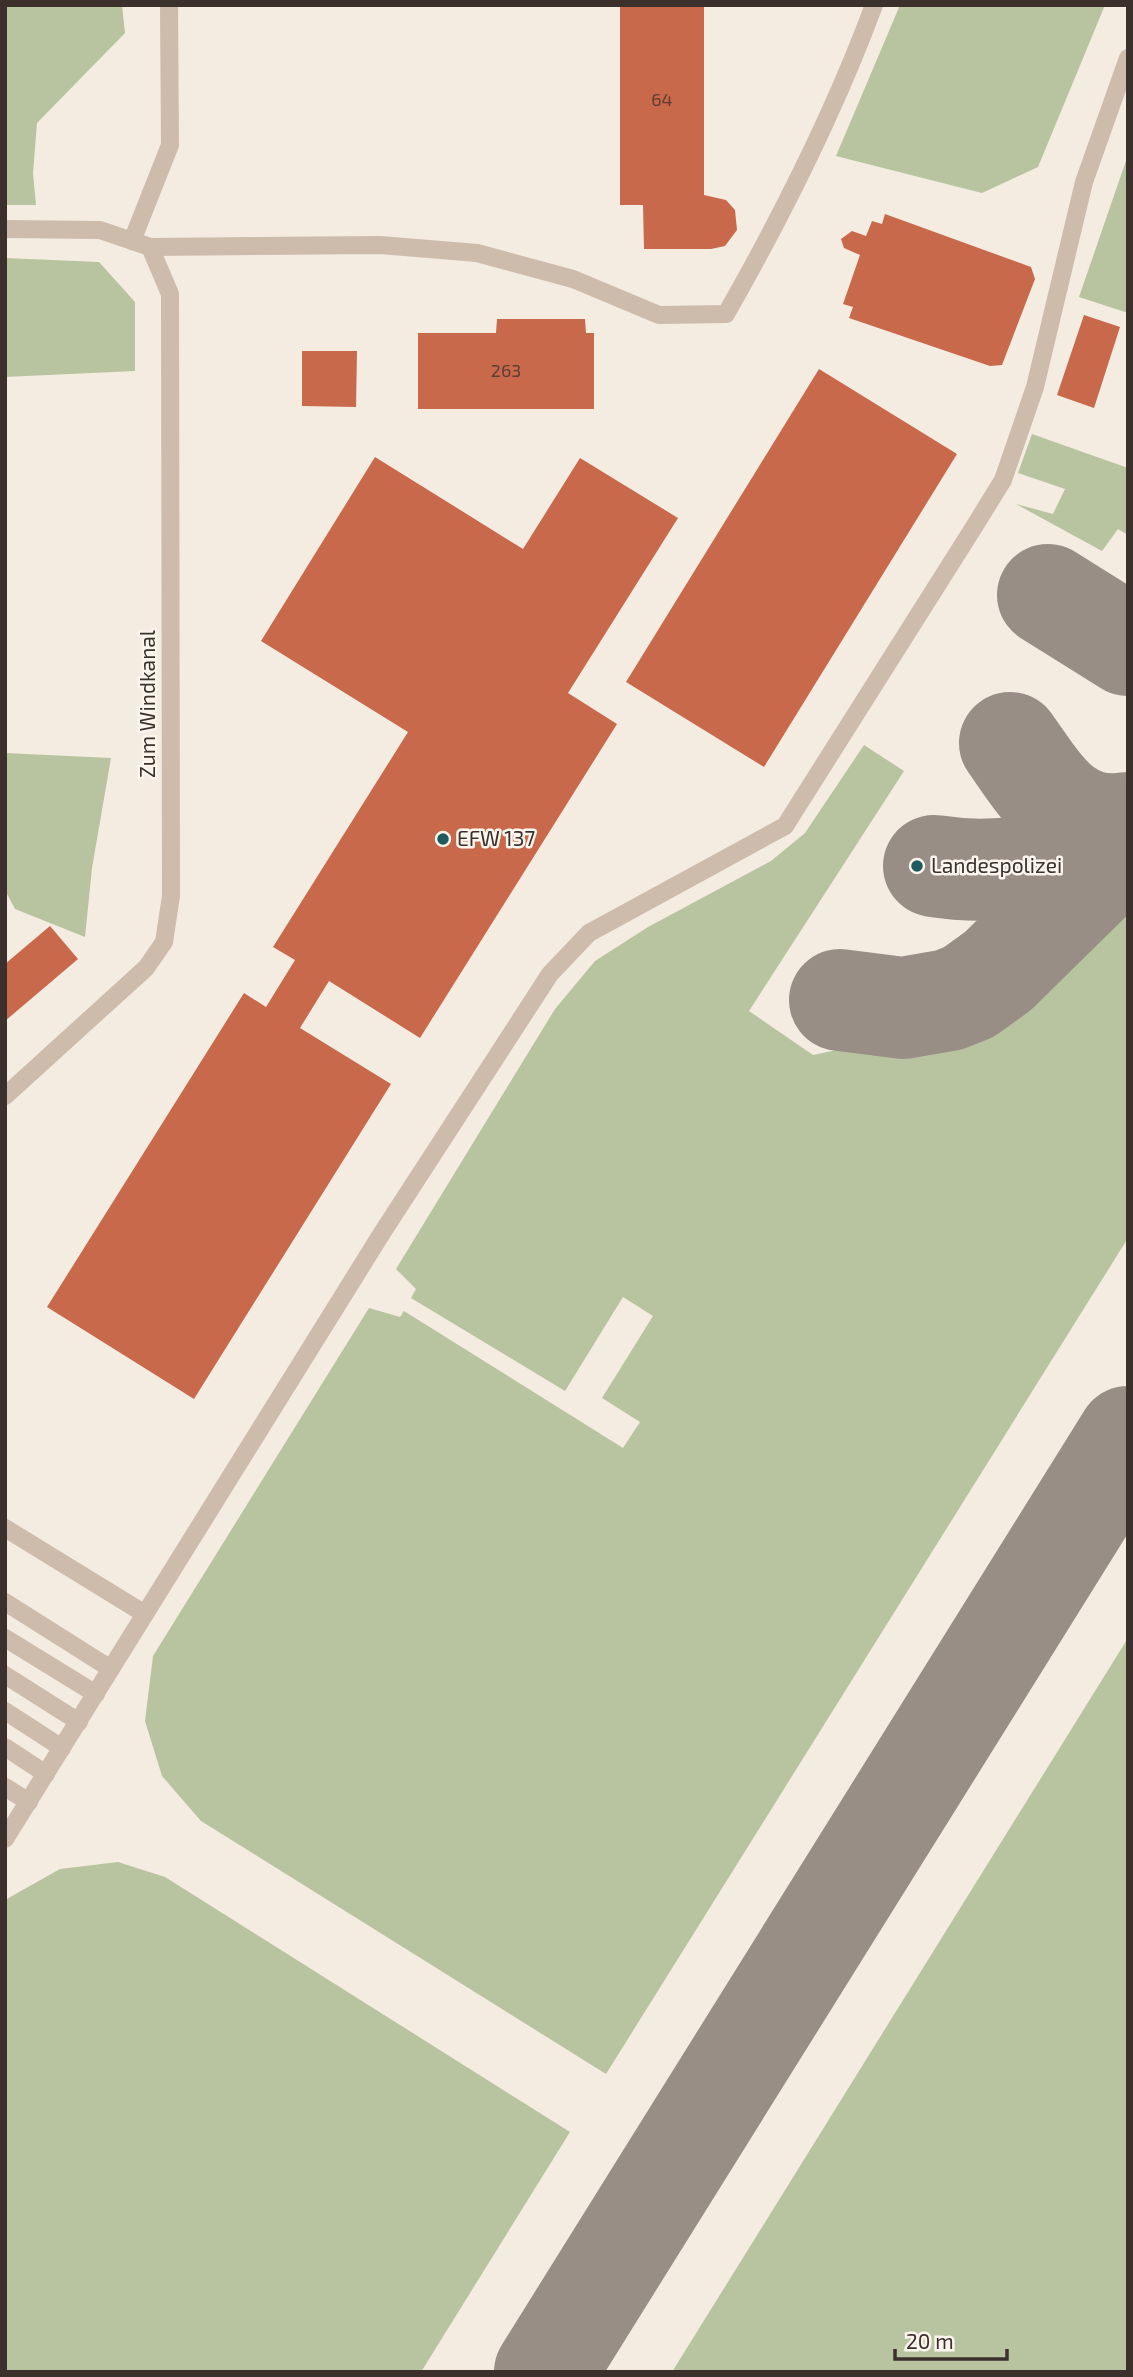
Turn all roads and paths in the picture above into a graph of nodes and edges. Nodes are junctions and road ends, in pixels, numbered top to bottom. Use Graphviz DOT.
graph roads {
  1 [pos="169,5"];
  2 [pos="874,5"];
  3 [pos="1128,58"];
  4 [pos="5,229"];
  5 [pos="132,241"];
  6 [pos="150,247"];
  7 [pos="5,1096"];
  8 [pos="5,1528"];
  9 [pos="5,1602"];
  10 [pos="145,1614"];
  11 [pos="5,1638"];
  12 [pos="111,1669"];
  13 [pos="5,1675"];
  14 [pos="96,1694"];
  15 [pos="5,1711"];
  16 [pos="79,1722"];
  17 [pos="5,1747"];
  18 [pos="62,1748"];
  19 [pos="46,1774"];
  20 [pos="5,1787"];
  21 [pos="29,1802"];
  22 [pos="7,1832"];
  1 -- 5 [label="street"];
  2 -- 6 [label="street"];
  3 -- 10 [label="street"];
  4 -- 5 [label="street"];
  5 -- 6 [label="street"];
  6 -- 7 [label="street, Zum Windkanal"];
  8 -- 10 [label="street"];
  9 -- 12 [label="street"];
  10 -- 12 [label="street"];
  11 -- 14 [label="street"];
  12 -- 14 [label="street"];
  13 -- 16 [label="street"];
  14 -- 16 [label="street"];
  15 -- 18 [label="street"];
  16 -- 18 [label="street"];
  17 -- 19 [label="street"];
  18 -- 19 [label="street"];
  19 -- 21 [label="street"];
  20 -- 21 [label="street"];
  21 -- 22 [label="street"];
}
